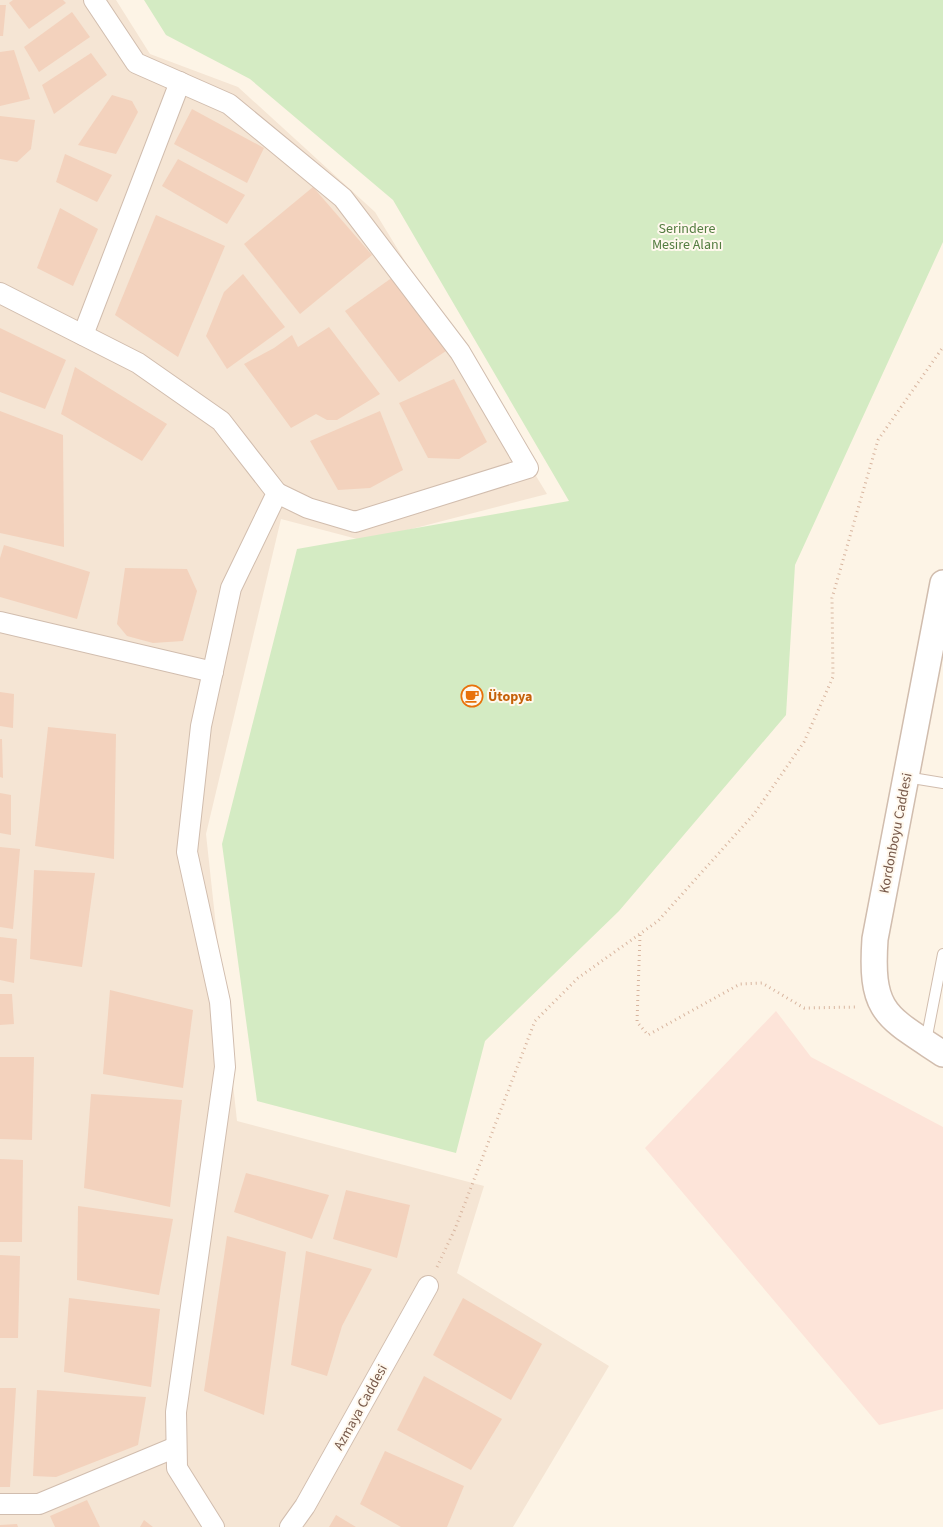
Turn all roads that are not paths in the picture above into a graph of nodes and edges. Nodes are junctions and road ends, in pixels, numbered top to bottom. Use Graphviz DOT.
graph roads {
  1 [pos="94,0"];
  2 [pos="180,82"];
  3 [pos="0,293"];
  4 [pos="83,335"];
  5 [pos="276,493"];
  6 [pos="943,583"];
  7 [pos="0,622"];
  8 [pos="213,672"];
  9 [pos="906,777"];
  10 [pos="943,784"];
  11 [pos="943,954"];
  12 [pos="934,1048"];
  13 [pos="428,1286"];
  14 [pos="176,1447"];
  15 [pos="0,1504"];
  16 [pos="214,1527"];
  17 [pos="290,1527"];
  1 -- 2 [label="street"];
  2 -- 4 [label="street"];
  2 -- 5 [label="street"];
  3 -- 4 [label="street"];
  4 -- 5 [label="street"];
  5 -- 8 [label="street"];
  6 -- 9 [label="street, Kordonboyu Caddesi"];
  7 -- 8 [label="street"];
  8 -- 14 [label="street"];
  9 -- 10 [label="lane"];
  9 -- 12 [label="street, Kordonboyu Caddesi"];
  11 -- 12 [label="lane"];
  13 -- 17 [label="street, Azmaya Caddesi"];
  14 -- 15 [label="street"];
  14 -- 16 [label="street"];
}
